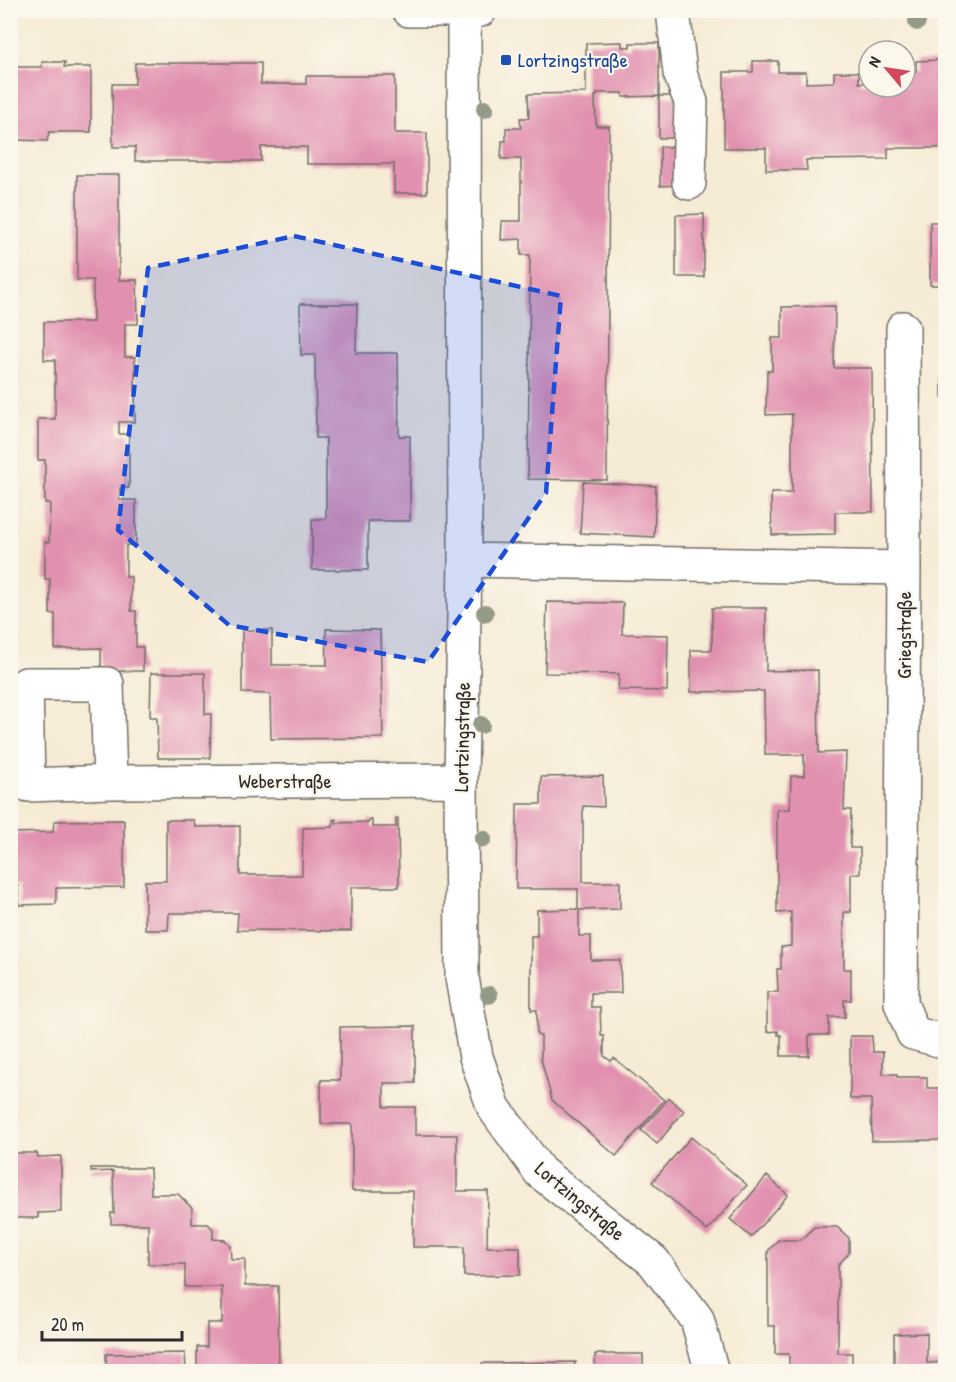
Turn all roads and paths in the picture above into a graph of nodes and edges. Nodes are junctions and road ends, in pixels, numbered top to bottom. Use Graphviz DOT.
graph roads {
  1 [pos="410,10"];
  2 [pos="480,10"];
  3 [pos="674,10"];
  4 [pos="464,11"];
  5 [pos="689,183"];
  6 [pos="903,328"];
  7 [pos="465,560"];
  8 [pos="904,568"];
  9 [pos="461,780"];
  10 [pos="110,782"];
  11 [pos="945,1042"];
  12 [pos="712,1371"];
  1 -- 4 [label="street"];
  2 -- 4 [label="street"];
  3 -- 5 [label="street"];
  4 -- 7 [label="street, Lortzingstraße"];
  6 -- 8 [label="street"];
  7 -- 8 [label="street, Griegstraße"];
  7 -- 9 [label="street, Lortzingstraße"];
  8 -- 11 [label="street, Griegstraße"];
  9 -- 10 [label="street, Weberstraße"];
  9 -- 12 [label="street, Lortzingstraße"];
}
